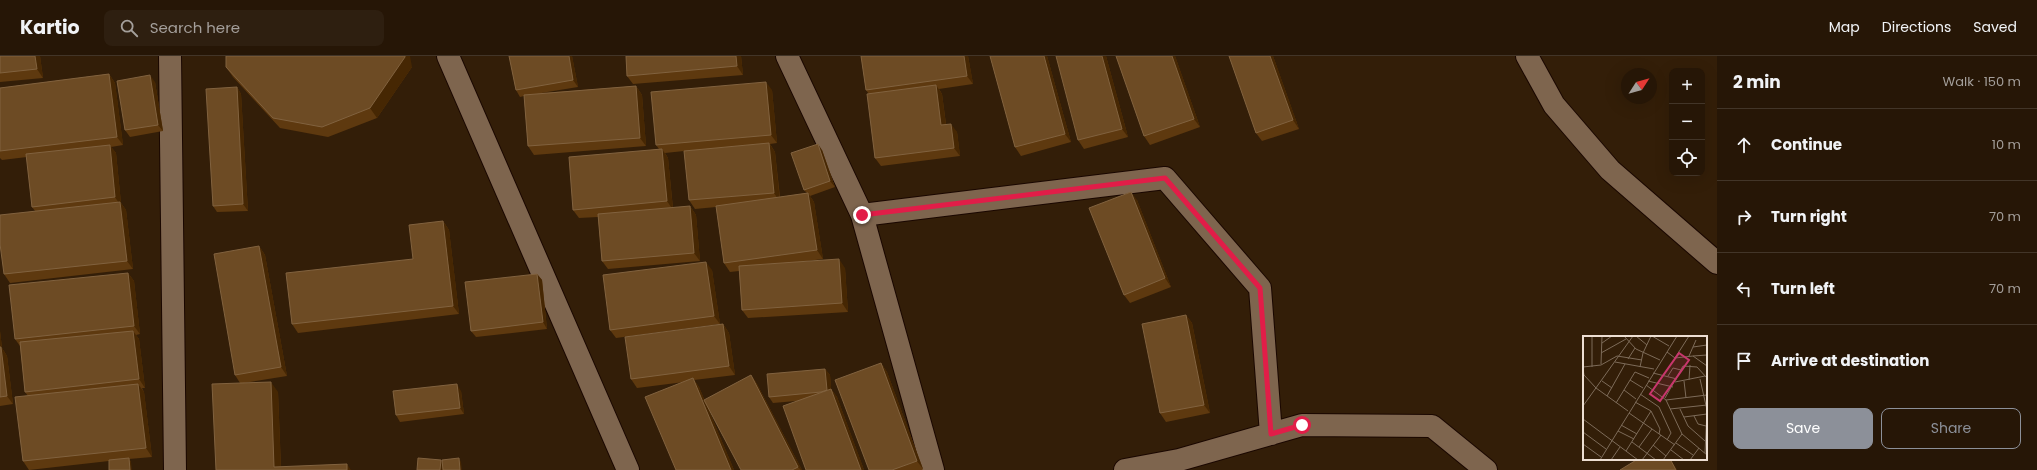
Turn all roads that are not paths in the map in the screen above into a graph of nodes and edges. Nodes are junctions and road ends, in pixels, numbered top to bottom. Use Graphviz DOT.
graph roads {
  1 [pos="170,56"];
  2 [pos="448,56"];
  3 [pos="787,56"];
  4 [pos="1527,56"];
  5 [pos="862,215"];
  6 [pos="1717,263"];
  7 [pos="1271,434"];
  8 [pos="175,470"];
  9 [pos="628,470"];
  10 [pos="933,470"];
  11 [pos="1125,470"];
  12 [pos="1486,470"];
  1 -- 8 [label="street"];
  2 -- 9 [label="street"];
  3 -- 5 [label="street"];
  4 -- 6 [label="street"];
  5 -- 7 [label="street"];
  5 -- 10 [label="street"];
  7 -- 11 [label="street"];
  7 -- 12 [label="street"];
}
